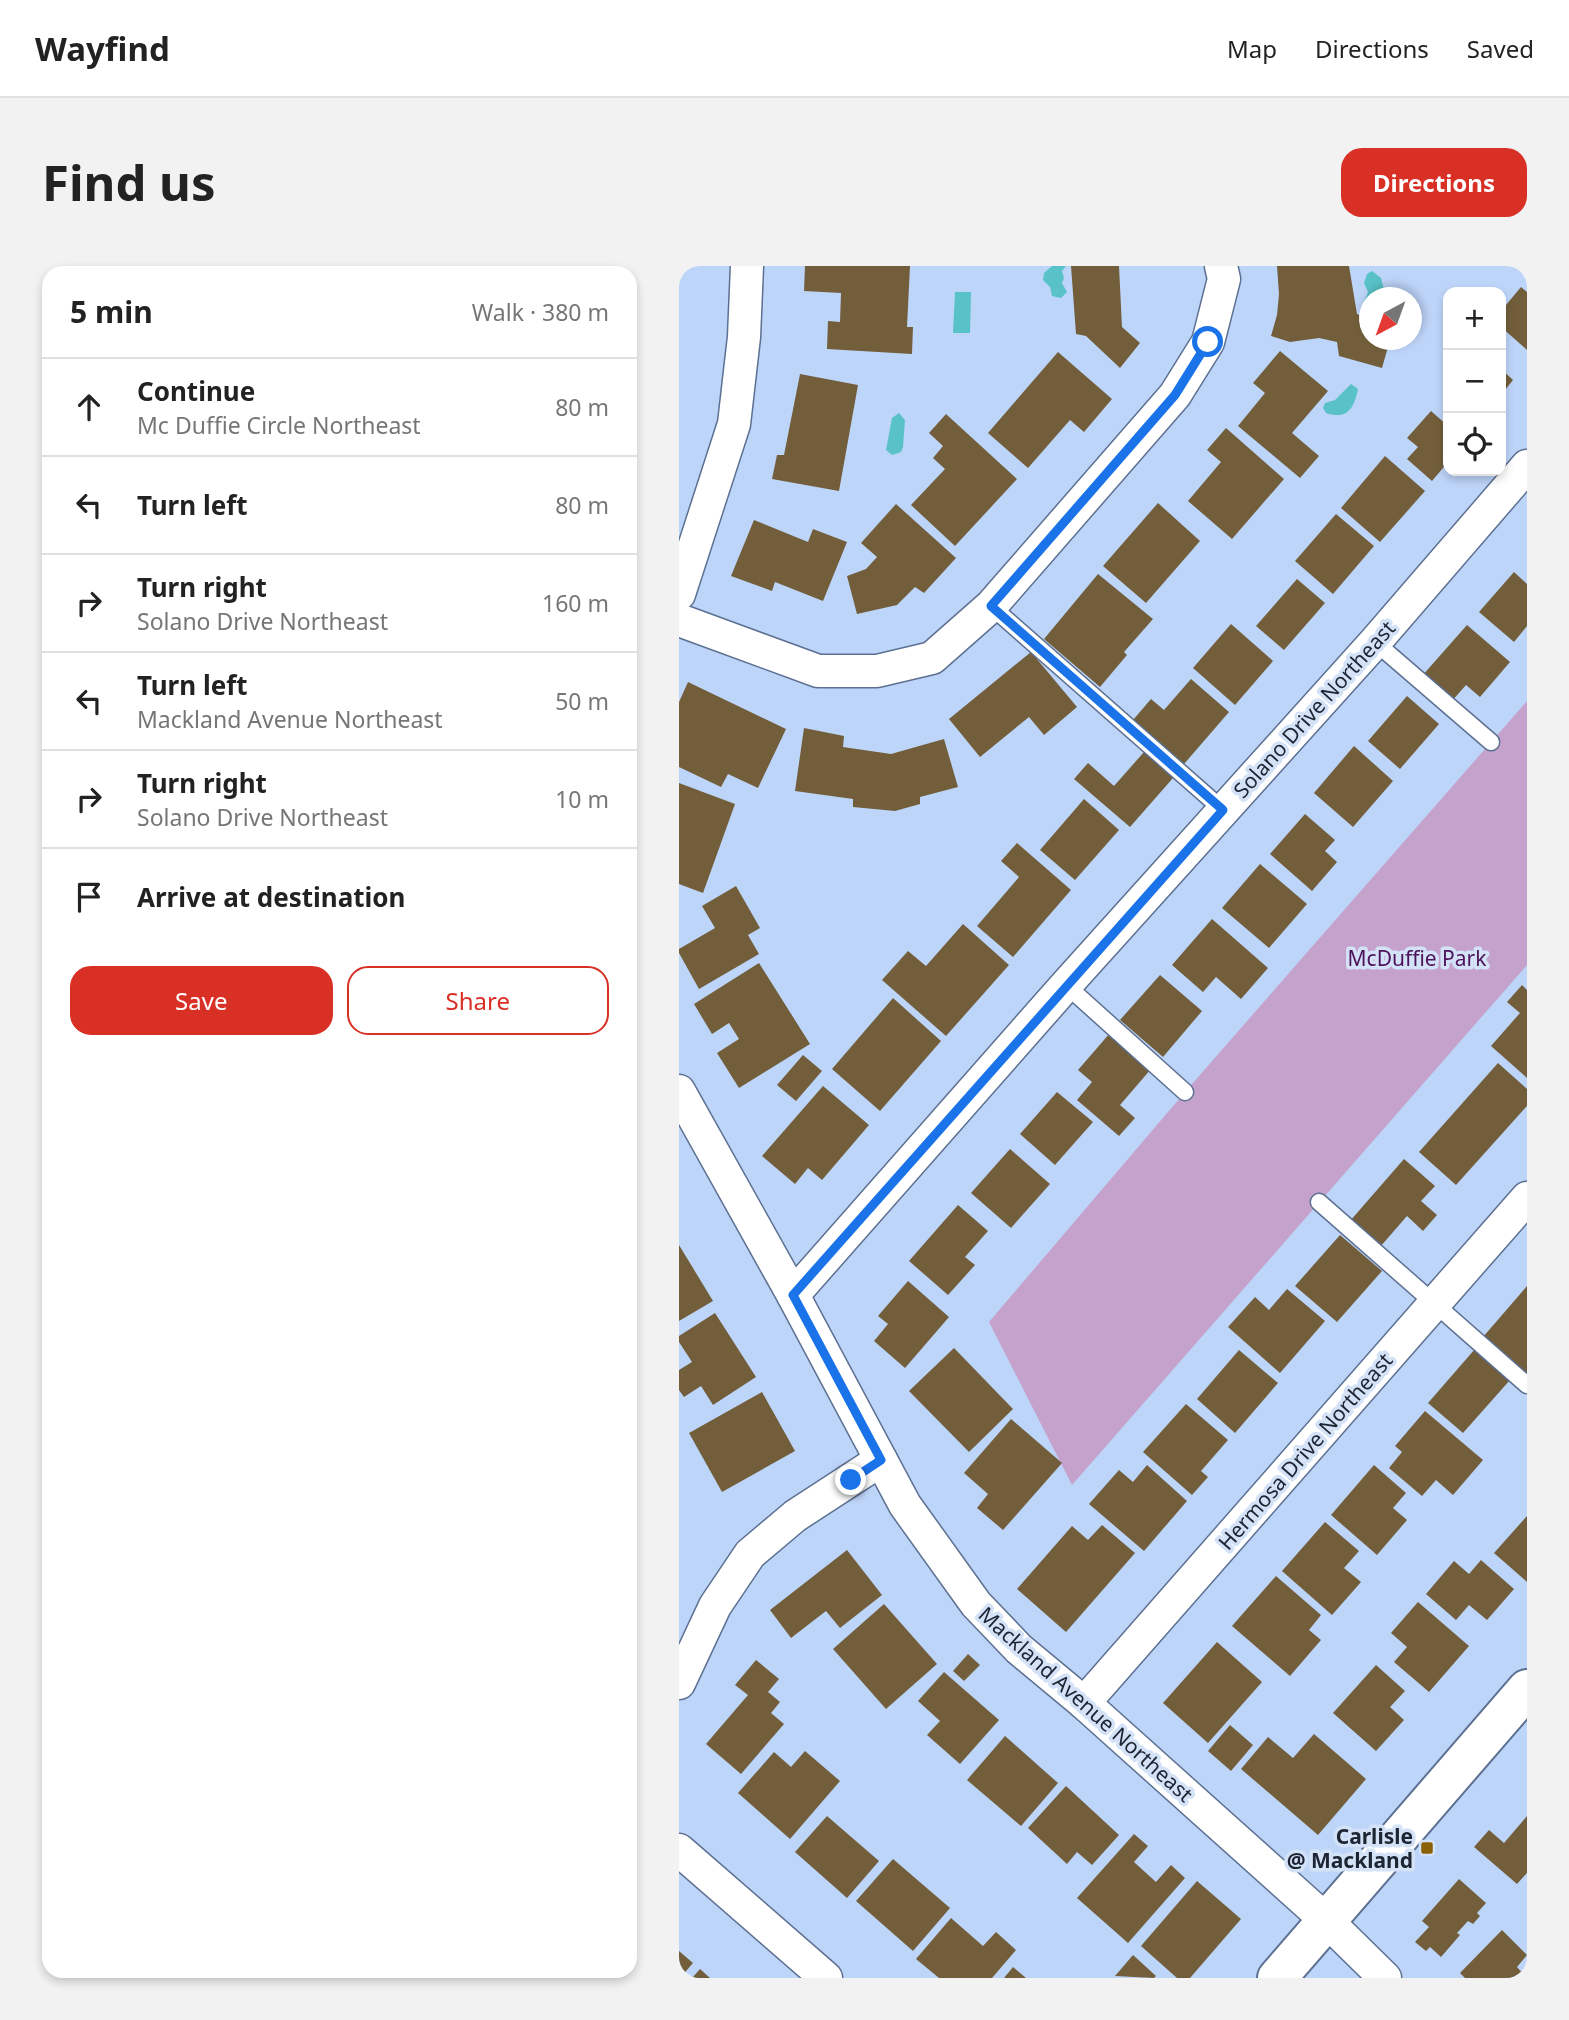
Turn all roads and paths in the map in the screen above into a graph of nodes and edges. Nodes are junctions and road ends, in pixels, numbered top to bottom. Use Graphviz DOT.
graph roads {
  1 [pos="747,266"];
  2 [pos="1221,266"];
  3 [pos="1527,466"];
  4 [pos="679,594"];
  5 [pos="991,606"];
  6 [pos="679,620"];
  7 [pos="1374,642"];
  8 [pos="1491,742"];
  9 [pos="1223,810"];
  10 [pos="1066,985"];
  11 [pos="679,1091"];
  12 [pos="1185,1092"];
  13 [pos="1527,1198"];
  14 [pos="1319,1202"];
  15 [pos="793,1295"];
  16 [pos="1435,1303"];
  17 [pos="1527,1385"];
  18 [pos="881,1460"];
  19 [pos="679,1684"];
  20 [pos="1527,1689"];
  21 [pos="1084,1703"];
  22 [pos="679,1850"];
  23 [pos="1326,1920"];
  24 [pos="826,1978"];
  25 [pos="1277,1978"];
  26 [pos="1385,1978"];
  1 -- 4 [label="street"];
  2 -- 5 [label="street"];
  3 -- 7 [label="street, Solano Drive Northeast"];
  5 -- 6 [label="street"];
  5 -- 9 [label="lane"];
  7 -- 8 [label="lane"];
  7 -- 9 [label="street, Solano Drive Northeast"];
  9 -- 10 [label="street, Solano Drive Northeast"];
  10 -- 12 [label="lane"];
  10 -- 15 [label="street, Solano Drive Northeast"];
  11 -- 15 [label="street, Mackland Avenue Northeast"];
  13 -- 16 [label="street, Hermosa Drive Northeast"];
  14 -- 16 [label="lane"];
  15 -- 18 [label="street, Mackland Avenue Northeast"];
  16 -- 17 [label="lane"];
  16 -- 21 [label="street, Hermosa Drive Northeast"];
  18 -- 19 [label="street"];
  18 -- 21 [label="street, Mackland Avenue Northeast"];
  20 -- 23 [label="main road"];
  21 -- 23 [label="street, Mackland Avenue Northeast"];
  22 -- 24 [label="street"];
  23 -- 25 [label="main road"];
  23 -- 26 [label="street, Mackland Avenue Northeast"];
}
